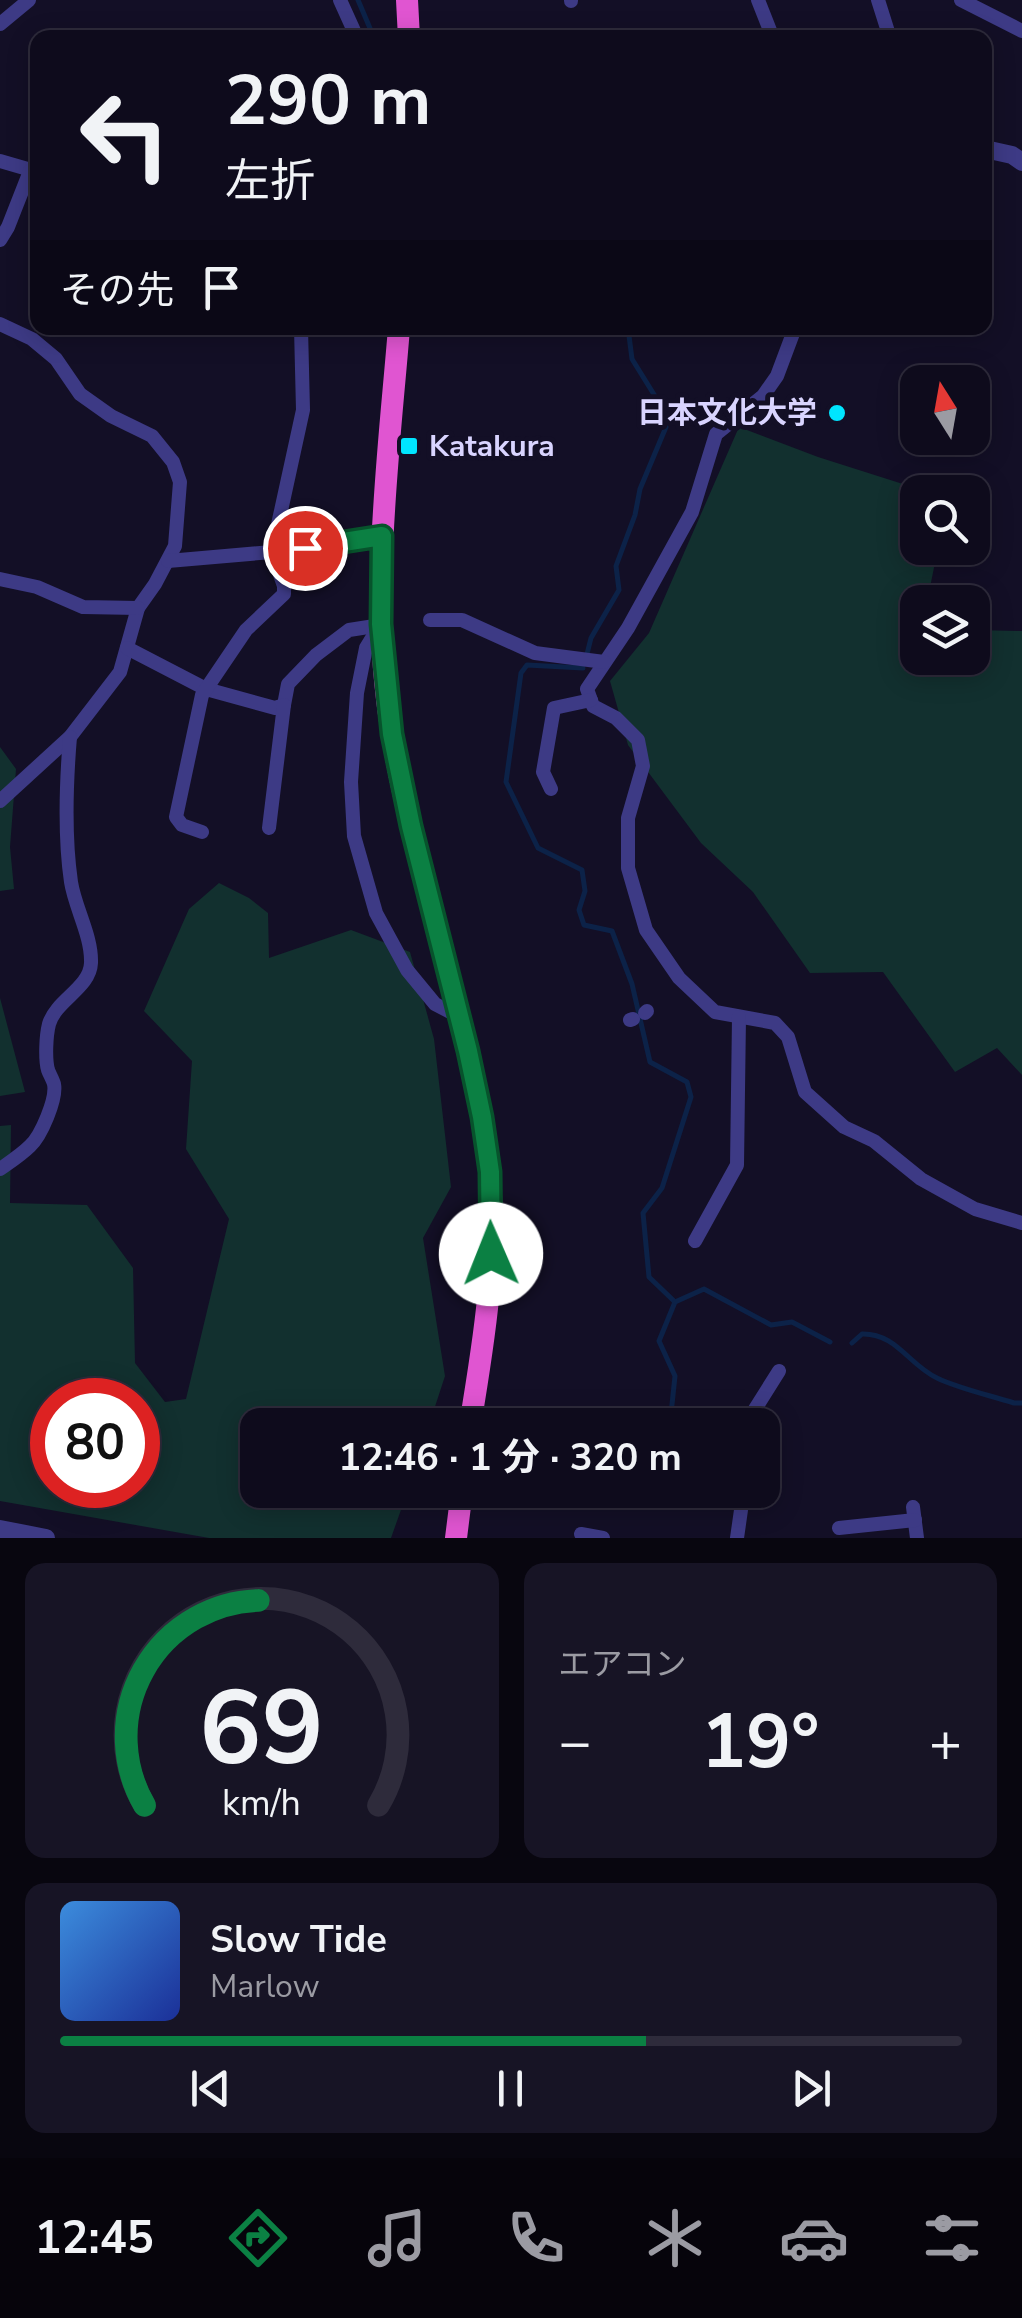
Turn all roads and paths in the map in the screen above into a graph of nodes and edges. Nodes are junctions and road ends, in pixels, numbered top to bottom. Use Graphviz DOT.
graph roads {
  1 [pos="29,0"];
  2 [pos="340,0"];
  3 [pos="407,0"];
  4 [pos="758,0"];
  5 [pos="878,0"];
  6 [pos="961,0"];
  7 [pos="0,24"];
  8 [pos="354,30"];
  9 [pos="409,30"];
  10 [pos="769,30"];
  11 [pos="887,30"];
  12 [pos="1022,30"];
  13 [pos="992,151"];
  14 [pos="0,161"];
  15 [pos="1022,162"];
  16 [pos="30,170"];
  17 [pos="30,179"];
  18 [pos="0,240"];
  19 [pos="0,324"];
  20 [pos="301,335"];
  21 [pos="398,335"];
  22 [pos="792,335"];
  23 [pos="382,536"];
  24 [pos="272,552"];
  25 [pos="168,560"];
  26 [pos="0,578"];
  27 [pos="138,608"];
  28 [pos="430,620"];
  29 [pos="381,624"];
  30 [pos="127,648"];
  31 [pos="604,662"];
  32 [pos="206,689"];
  33 [pos="591,700"];
  34 [pos="284,705"];
  35 [pos="70,737"];
  36 [pos="551,789"];
  37 [pos="0,800"];
  38 [pos="269,828"];
  39 [pos="202,832"];
  40 [pos="458,1016"];
  41 [pos="739,1017"];
  42 [pos="0,1169"];
  43 [pos="1022,1223"];
  44 [pos="695,1241"];
  45 [pos="779,1371"];
  46 [pos="473,1408"];
  47 [pos="756,1408"];
  48 [pos="460,1508"];
  49 [pos="741,1508"];
  50 [pos="839,1528"];
  51 [pos="0,1529"];
  52 [pos="581,1534"];
  53 [pos="46,1538"];
  54 [pos="456,1538"];
  55 [pos="602,1538"];
  56 [pos="736,1538"];
  57 [pos="917,1538"];
  1 -- 7 [label="street"];
  2 -- 8 [label="street"];
  3 -- 9 [label="highway"];
  4 -- 10 [label="street"];
  5 -- 11 [label="street"];
  6 -- 12 [label="street"];
  13 -- 15 [label="street"];
  14 -- 16 [label="street"];
  17 -- 18 [label="street"];
  19 -- 25 [label="street"];
  20 -- 24 [label="street"];
  21 -- 23 [label="highway"];
  22 -- 31 [label="street"];
  23 -- 24 [label="street"];
  23 -- 29 [label="highway"];
  24 -- 25 [label="street"];
  24 -- 32 [label="street"];
  25 -- 27 [label="street"];
  26 -- 27 [label="street"];
  27 -- 30 [label="street"];
  28 -- 31 [label="street"];
  29 -- 34 [label="street"];
  29 -- 40 [label="highway"];
  29 -- 40 [label="street"];
  30 -- 32 [label="street"];
  30 -- 35 [label="street"];
  31 -- 33 [label="street"];
  32 -- 34 [label="street"];
  32 -- 39 [label="street"];
  33 -- 36 [label="street"];
  33 -- 41 [label="street"];
  34 -- 38 [label="street"];
  35 -- 37 [label="street"];
  35 -- 42 [label="street"];
  40 -- 46 [label="highway"];
  41 -- 43 [label="street"];
  41 -- 44 [label="street"];
  45 -- 47 [label="street"];
  48 -- 54 [label="highway"];
  49 -- 56 [label="street"];
  50 -- 57 [label="street"];
  51 -- 53 [label="street"];
  52 -- 55 [label="street"];
}
